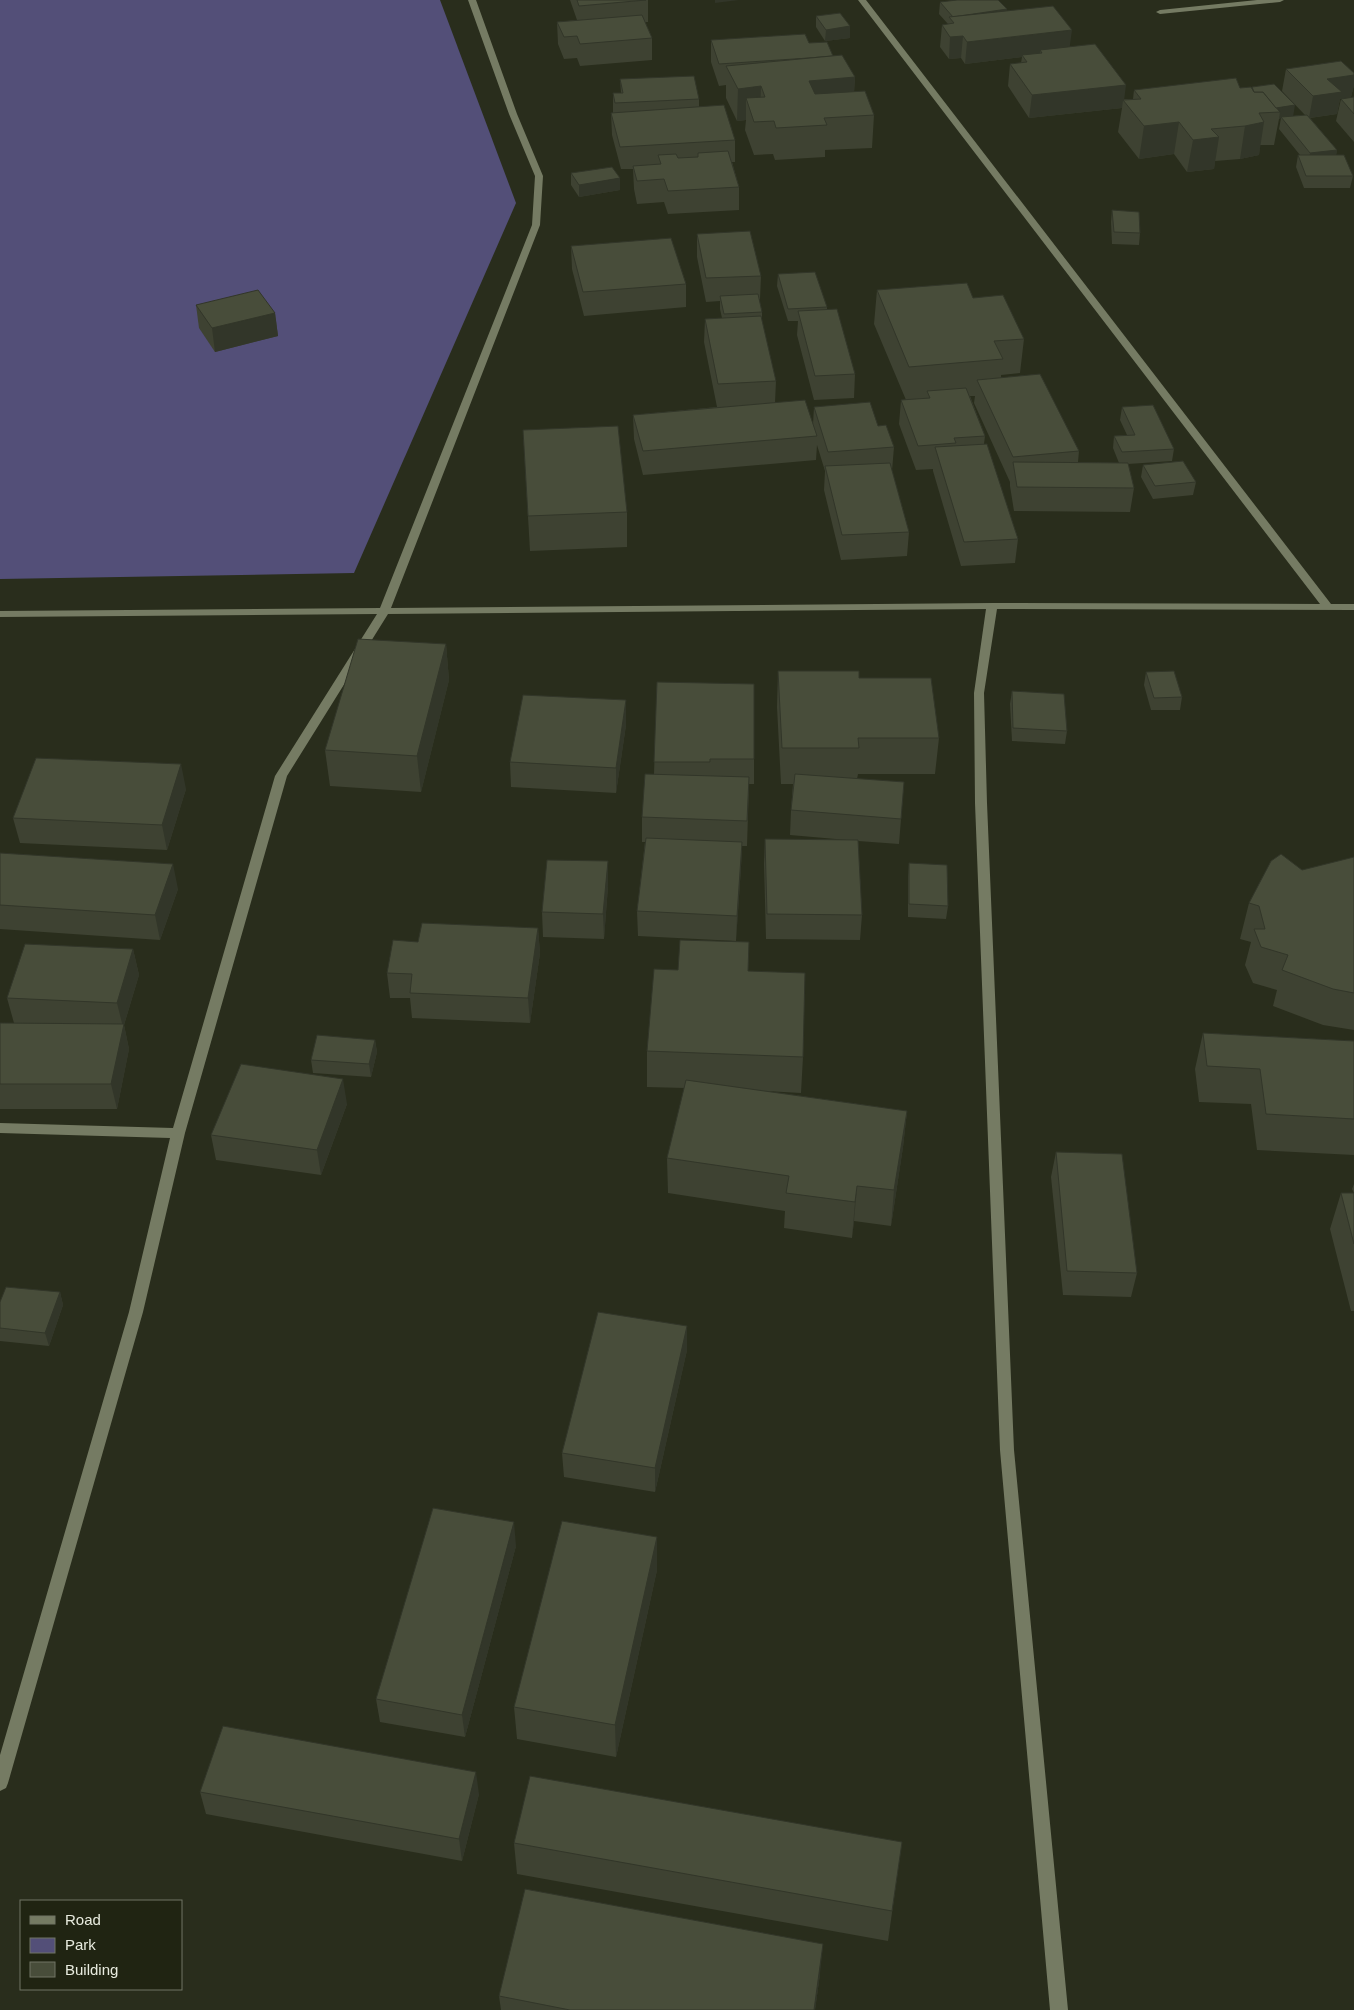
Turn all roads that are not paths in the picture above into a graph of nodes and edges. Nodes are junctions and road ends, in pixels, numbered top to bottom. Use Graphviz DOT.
graph roads {
  1 [pos="472,0"];
  2 [pos="862,0"];
  3 [pos="1280,0"];
  4 [pos="1160,12"];
  5 [pos="992,606"];
  6 [pos="1328,607"];
  7 [pos="1354,607"];
  8 [pos="384,612"];
  9 [pos="0,614"];
  10 [pos="0,1128"];
  11 [pos="178,1133"];
  12 [pos="0,1783"];
  13 [pos="1059,2010"];
  1 -- 8 [label="street"];
  2 -- 6 [label="street"];
  3 -- 4 [label="street"];
  5 -- 6 [label="street"];
  5 -- 8 [label="street"];
  5 -- 13 [label="street"];
  6 -- 7 [label="street"];
  8 -- 9 [label="street"];
  8 -- 11 [label="street"];
  10 -- 11 [label="street"];
  11 -- 12 [label="street"];
}
